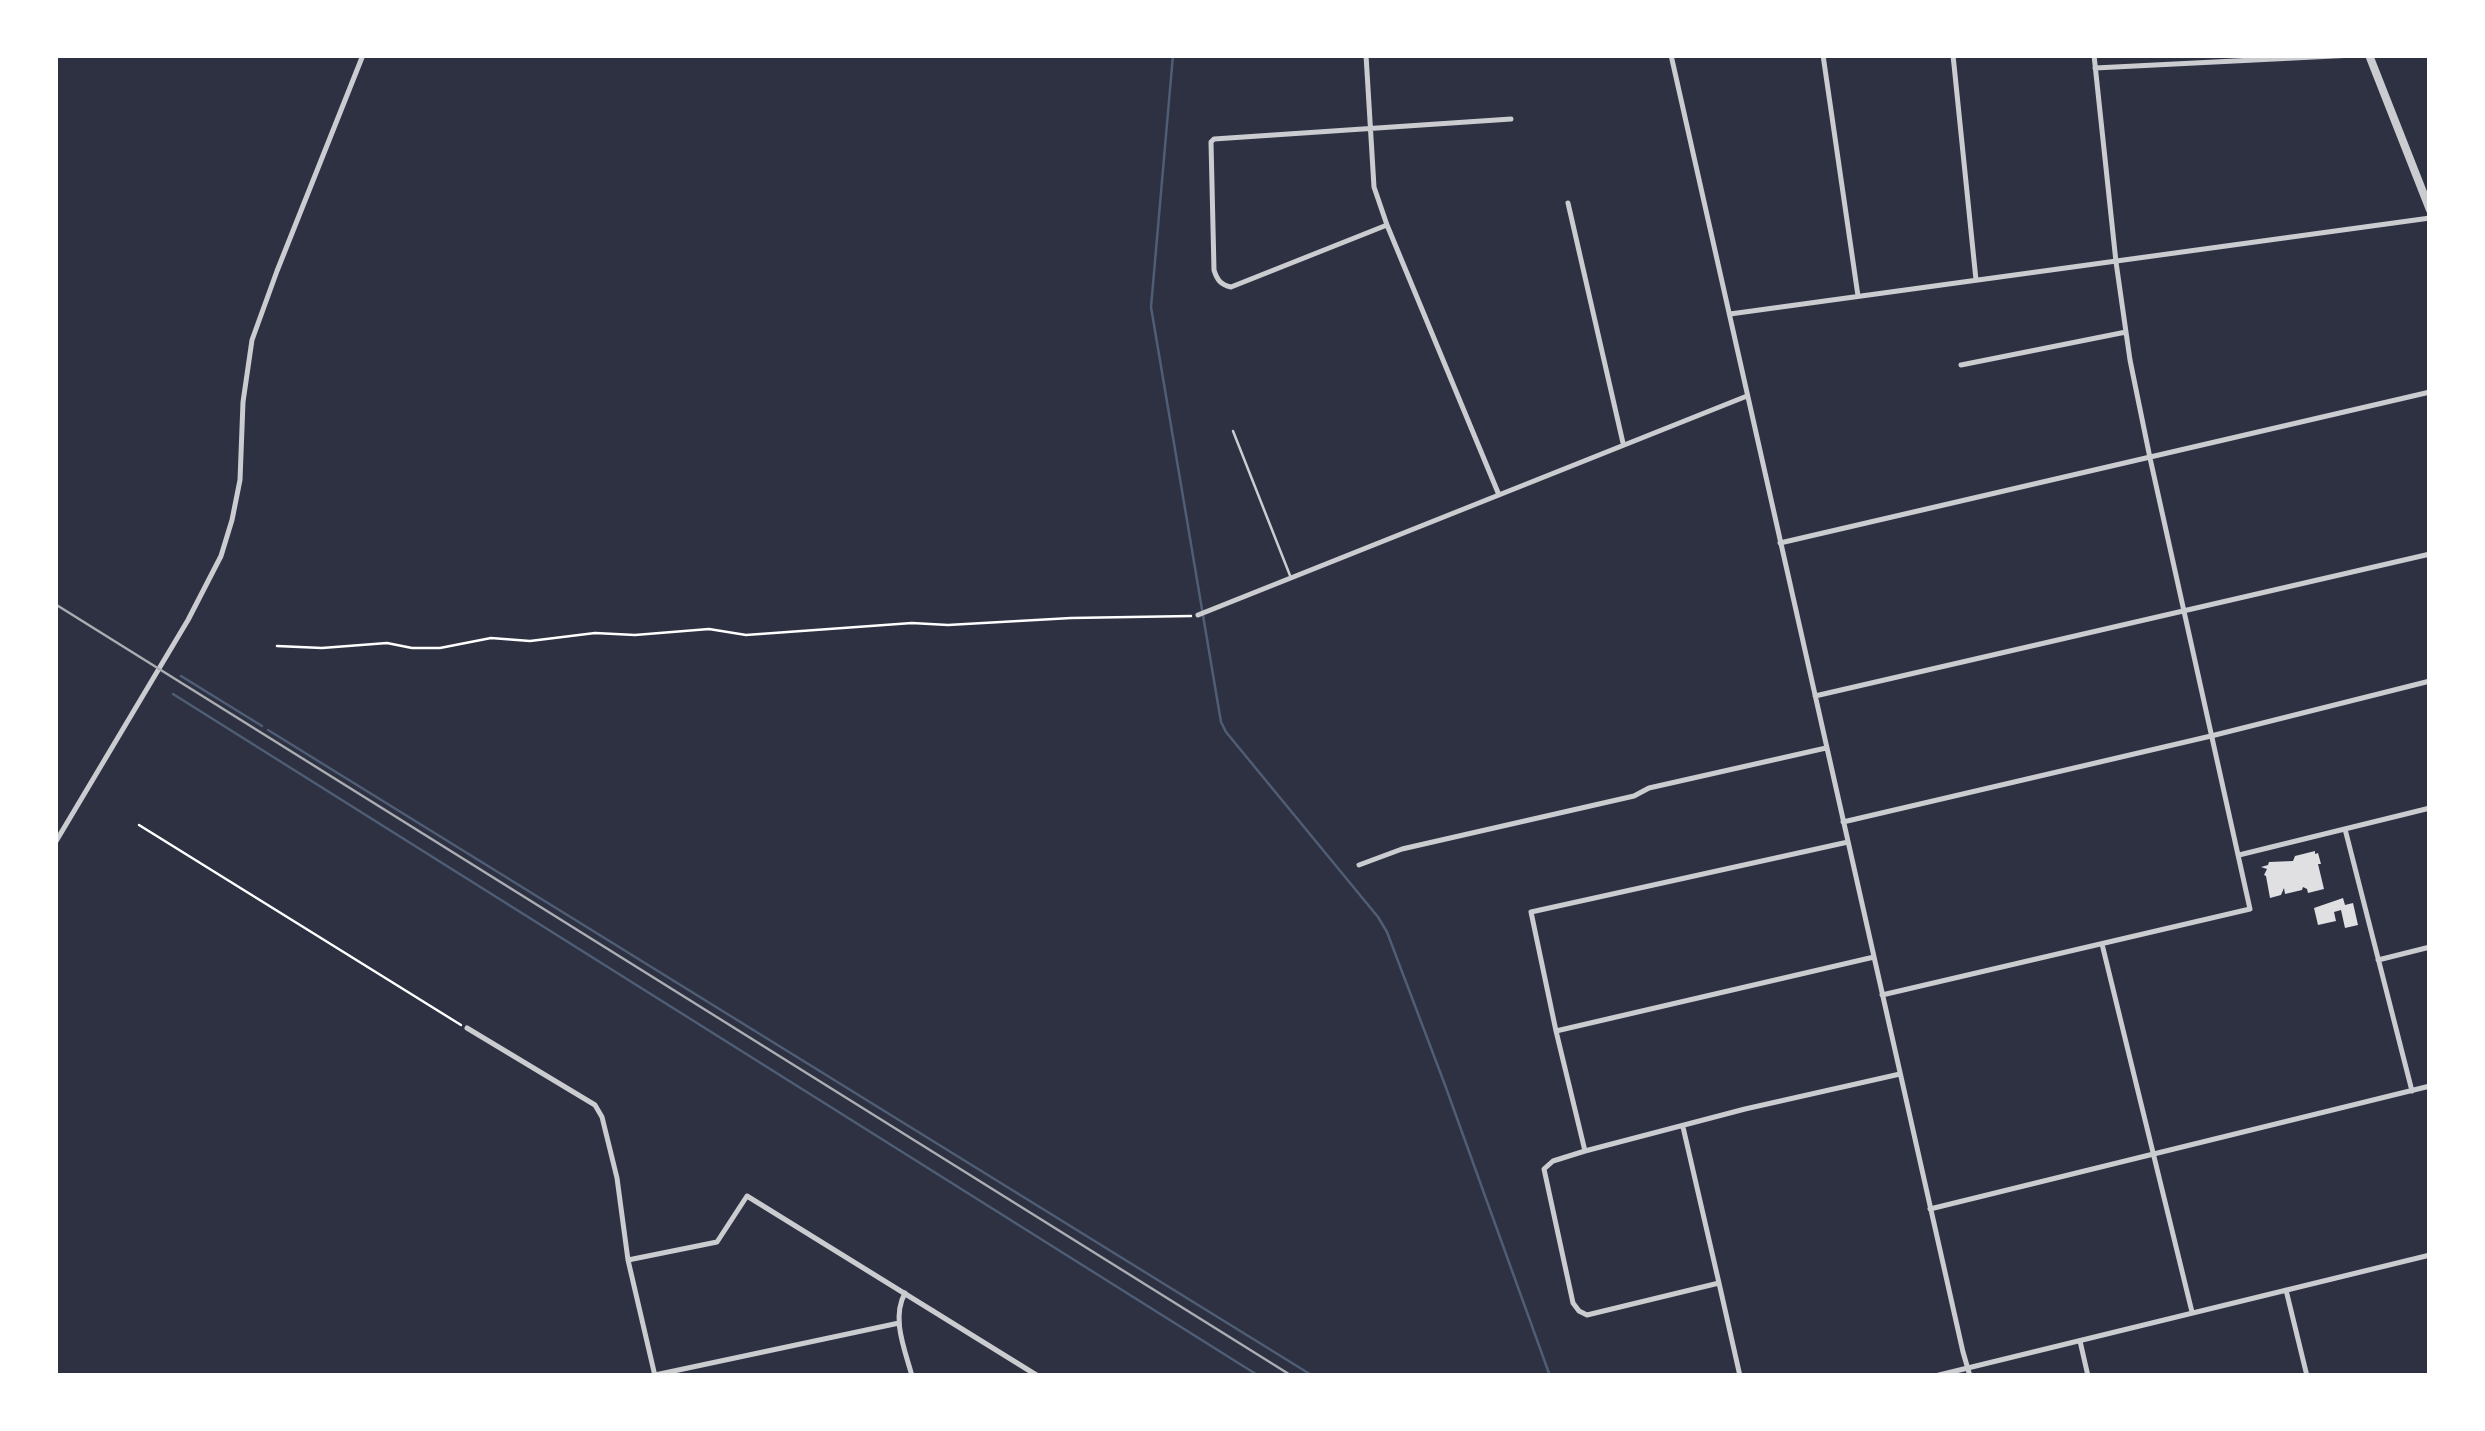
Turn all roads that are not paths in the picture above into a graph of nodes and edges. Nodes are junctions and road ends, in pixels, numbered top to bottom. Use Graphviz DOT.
graph roads {
  1 [pos="363,55"];
  2 [pos="1366,55"];
  3 [pos="1670,55"];
  4 [pos="1823,55"];
  5 [pos="1953,55"];
  6 [pos="2094,55"];
  7 [pos="2354,55"];
  8 [pos="2369,55"];
  9 [pos="2225,57"];
  10 [pos="2095,68"];
  11 [pos="1510,119"];
  12 [pos="1369,128"];
  13 [pos="1568,203"];
  14 [pos="2430,214"];
  15 [pos="1386,225"];
  16 [pos="2116,262"];
  17 [pos="1976,280"];
  18 [pos="1858,296"];
  19 [pos="1728,314"];
  20 [pos="2126,332"];
  21 [pos="1960,364"];
  22 [pos="2430,392"];
  23 [pos="1747,396"];
  24 [pos="1233,430"];
  25 [pos="1624,445"];
  26 [pos="2150,458"];
  27 [pos="1499,495"];
  28 [pos="1780,544"];
  29 [pos="2430,554"];
  30 [pos="1292,579"];
  31 [pos="2185,610"];
  32 [pos="1195,616"];
  33 [pos="2430,682"];
  34 [pos="1814,696"];
  35 [pos="2211,736"];
  36 [pos="1826,748"];
  37 [pos="2430,808"];
  38 [pos="1843,822"];
  39 [pos="2346,829"];
  40 [pos="1848,842"];
  41 [pos="55,843"];
  42 [pos="2239,855"];
  43 [pos="1359,865"];
  44 [pos="2102,944"];
  45 [pos="2430,947"];
  46 [pos="1874,958"];
  47 [pos="2378,960"];
  48 [pos="1882,994"];
  49 [pos="466,1028"];
  50 [pos="1556,1031"];
  51 [pos="1900,1074"];
  52 [pos="2430,1086"];
  53 [pos="2412,1091"];
  54 [pos="1683,1127"];
  55 [pos="1585,1151"];
  56 [pos="2153,1155"];
  57 [pos="1930,1210"];
  58 [pos="2430,1255"];
  59 [pos="628,1260"];
  60 [pos="1718,1282"];
  61 [pos="2286,1290"];
  62 [pos="905,1293"];
  63 [pos="2192,1312"];
  64 [pos="899,1323"];
  65 [pos="2080,1341"];
  66 [pos="1969,1372"];
  67 [pos="655,1376"];
  68 [pos="912,1376"];
  69 [pos="1038,1376"];
  70 [pos="1740,1376"];
  71 [pos="1935,1376"];
  72 [pos="2088,1376"];
  73 [pos="2307,1376"];
  1 -- 41 [label="street"];
  2 -- 12 [label="street"];
  3 -- 19 [label="street"];
  4 -- 18 [label="street"];
  5 -- 17 [label="street"];
  6 -- 10 [label="street"];
  7 -- 9 [label="street"];
  8 -- 14 [label="street"];
  9 -- 10 [label="street"];
  10 -- 16 [label="street"];
  11 -- 12 [label="street"];
  12 -- 15 [label="street"];
  12 -- 15 [label="street"];
  13 -- 25 [label="street"];
  14 -- 16 [label="street"];
  15 -- 27 [label="street"];
  16 -- 17 [label="street"];
  16 -- 20 [label="street"];
  17 -- 18 [label="street"];
  18 -- 19 [label="street"];
  19 -- 23 [label="street"];
  20 -- 21 [label="street"];
  20 -- 26 [label="street"];
  22 -- 26 [label="street"];
  23 -- 25 [label="street"];
  23 -- 28 [label="street"];
  24 -- 30 [label="lane"];
  25 -- 27 [label="street"];
  26 -- 28 [label="street"];
  26 -- 31 [label="street"];
  27 -- 30 [label="street"];
  28 -- 34 [label="street"];
  29 -- 31 [label="street"];
  30 -- 32 [label="street"];
  31 -- 34 [label="street"];
  31 -- 35 [label="street"];
  33 -- 35 [label="street"];
  34 -- 36 [label="street"];
  35 -- 38 [label="street"];
  35 -- 42 [label="street"];
  36 -- 38 [label="street"];
  36 -- 43 [label="street"];
  37 -- 39 [label="street"];
  38 -- 40 [label="street"];
  39 -- 42 [label="street"];
  39 -- 47 [label="street"];
  40 -- 46 [label="street"];
  40 -- 50 [label="street"];
  42 -- 44 [label="street"];
  44 -- 48 [label="street"];
  44 -- 56 [label="street"];
  45 -- 47 [label="street"];
  46 -- 48 [label="street"];
  46 -- 50 [label="street"];
  47 -- 53 [label="street"];
  48 -- 51 [label="street"];
  49 -- 59 [label="street"];
  50 -- 55 [label="street"];
  51 -- 54 [label="street"];
  51 -- 57 [label="street"];
  52 -- 53 [label="street"];
  53 -- 56 [label="street"];
  54 -- 55 [label="street"];
  54 -- 60 [label="street"];
  55 -- 60 [label="street"];
  56 -- 57 [label="street"];
  56 -- 63 [label="street"];
  57 -- 66 [label="street"];
  58 -- 61 [label="street"];
  59 -- 62 [label="street"];
  59 -- 67 [label="street"];
  60 -- 70 [label="street"];
  61 -- 63 [label="street"];
  61 -- 73 [label="street"];
  62 -- 64 [label="street"];
  62 -- 69 [label="street"];
  63 -- 65 [label="street"];
  64 -- 67 [label="street"];
  64 -- 68 [label="street"];
  65 -- 66 [label="street"];
  65 -- 72 [label="street"];
  66 -- 71 [label="street"];
}
